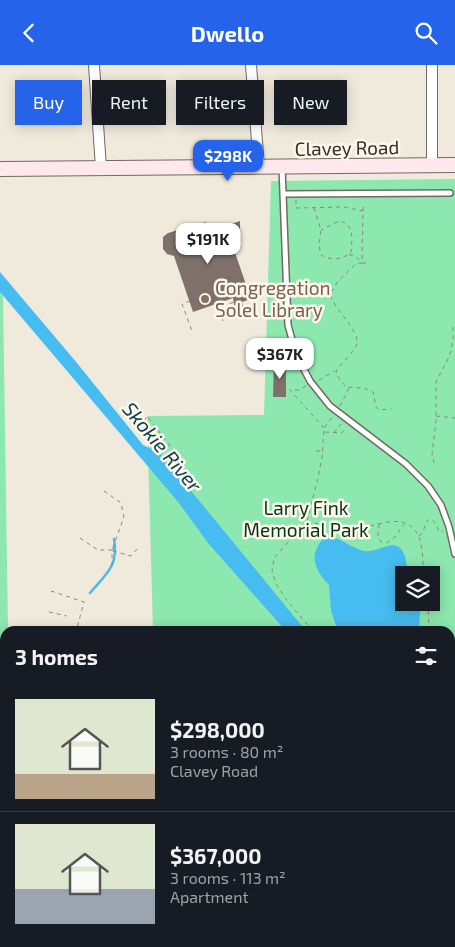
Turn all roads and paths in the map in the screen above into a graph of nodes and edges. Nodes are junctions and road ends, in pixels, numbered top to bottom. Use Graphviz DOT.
graph roads {
  1 [pos="94,65"];
  2 [pos="251,65"];
  3 [pos="432,65"];
  4 [pos="432,165"];
  5 [pos="455,165"];
  6 [pos="259,167"];
  7 [pos="282,167"];
  8 [pos="101,168"];
  9 [pos="0,169"];
  10 [pos="450,193"];
  11 [pos="283,194"];
  12 [pos="296,199"];
  13 [pos="363,207"];
  14 [pos="314,208"];
  15 [pos="362,211"];
  16 [pos="321,231"];
  17 [pos="348,255"];
  18 [pos="354,255"];
  19 [pos="362,255"];
  20 [pos="362,263"];
  21 [pos="368,263"];
  22 [pos="190,301"];
  23 [pos="234,302"];
  24 [pos="223,321"];
  25 [pos="453,324"];
  26 [pos="192,331"];
  27 [pos="336,371"];
  28 [pos="312,384"];
  29 [pos="349,388"];
  30 [pos="286,390"];
  31 [pos="290,390"];
  32 [pos="391,409"];
  33 [pos="336,410"];
  34 [pos="436,416"];
  35 [pos="455,418"];
  36 [pos="349,420"];
  37 [pos="144,421"];
  38 [pos="324,428"];
  39 [pos="324,432"];
  40 [pos="334,433"];
  41 [pos="316,451"];
  42 [pos="322,451"];
  43 [pos="178,456"];
  44 [pos="434,463"];
  45 [pos="104,491"];
  46 [pos="307,521"];
  47 [pos="379,523"];
  48 [pos="405,523"];
  49 [pos="450,530"];
  50 [pos="419,537"];
  51 [pos="80,538"];
  52 [pos="138,548"];
  53 [pos="112,551"];
  54 [pos="455,554"];
  55 [pos="112,565"];
  56 [pos="422,566"];
  57 [pos="51,591"];
  58 [pos="428,611"];
  59 [pos="49,612"];
  60 [pos="67,616"];
  61 [pos="78,626"];
  62 [pos="309,626"];
  63 [pos="429,626"];
  1 -- 8 [label="street"];
  2 -- 6 [label="street"];
  3 -- 4 [label="street"];
  4 -- 5 [label="main road, Clavey Road"];
  4 -- 7 [label="main road, Clavey Road"];
  6 -- 7 [label="main road, Clavey Road"];
  6 -- 8 [label="main road, Clavey Road"];
  7 -- 11 [label="lane"];
  8 -- 9 [label="main road, Clavey Road"];
  10 -- 11 [label="lane"];
  11 -- 28 [label="lane"];
  12 -- 14 [label="path"];
  13 -- 15 [label="path"];
  14 -- 15 [label="path"];
  14 -- 16 [label="path"];
  15 -- 19 [label="path"];
  16 -- 17 [label="path"];
  16 -- 17 [label="path"];
  17 -- 18 [label="path"];
  18 -- 19 [label="path"];
  18 -- 20 [label="path"];
  19 -- 20 [label="path"];
  20 -- 21 [label="path"];
  20 -- 27 [label="path"];
  22 -- 26 [label="path"];
  23 -- 24 [label="path"];
  25 -- 34 [label="path"];
  27 -- 28 [label="path"];
  27 -- 29 [label="path"];
  28 -- 31 [label="path"];
  28 -- 33 [label="lane"];
  29 -- 32 [label="path"];
  29 -- 33 [label="path"];
  30 -- 31 [label="path"];
  31 -- 38 [label="path"];
  33 -- 36 [label="lane"];
  33 -- 38 [label="path"];
  34 -- 35 [label="path"];
  34 -- 44 [label="path"];
  36 -- 40 [label="path"];
  36 -- 40 [label="path"];
  36 -- 49 [label="lane"];
  37 -- 43 [label="path"];
  38 -- 39 [label="path"];
  39 -- 40 [label="path"];
  39 -- 42 [label="path"];
  41 -- 42 [label="path"];
  42 -- 46 [label="path"];
  45 -- 53 [label="path, bridge"];
  46 -- 47 [label="path"];
  46 -- 62 [label="path"];
  47 -- 48 [label="path"];
  47 -- 48 [label="path"];
  48 -- 50 [label="path"];
  49 -- 50 [label="path"];
  49 -- 54 [label="lane"];
  50 -- 56 [label="path"];
  51 -- 53 [label="path"];
  52 -- 53 [label="path, bridge"];
  53 -- 55 [label="path"];
  57 -- 61 [label="path"];
  58 -- 63 [label="path"];
  59 -- 60 [label="path"];
}
